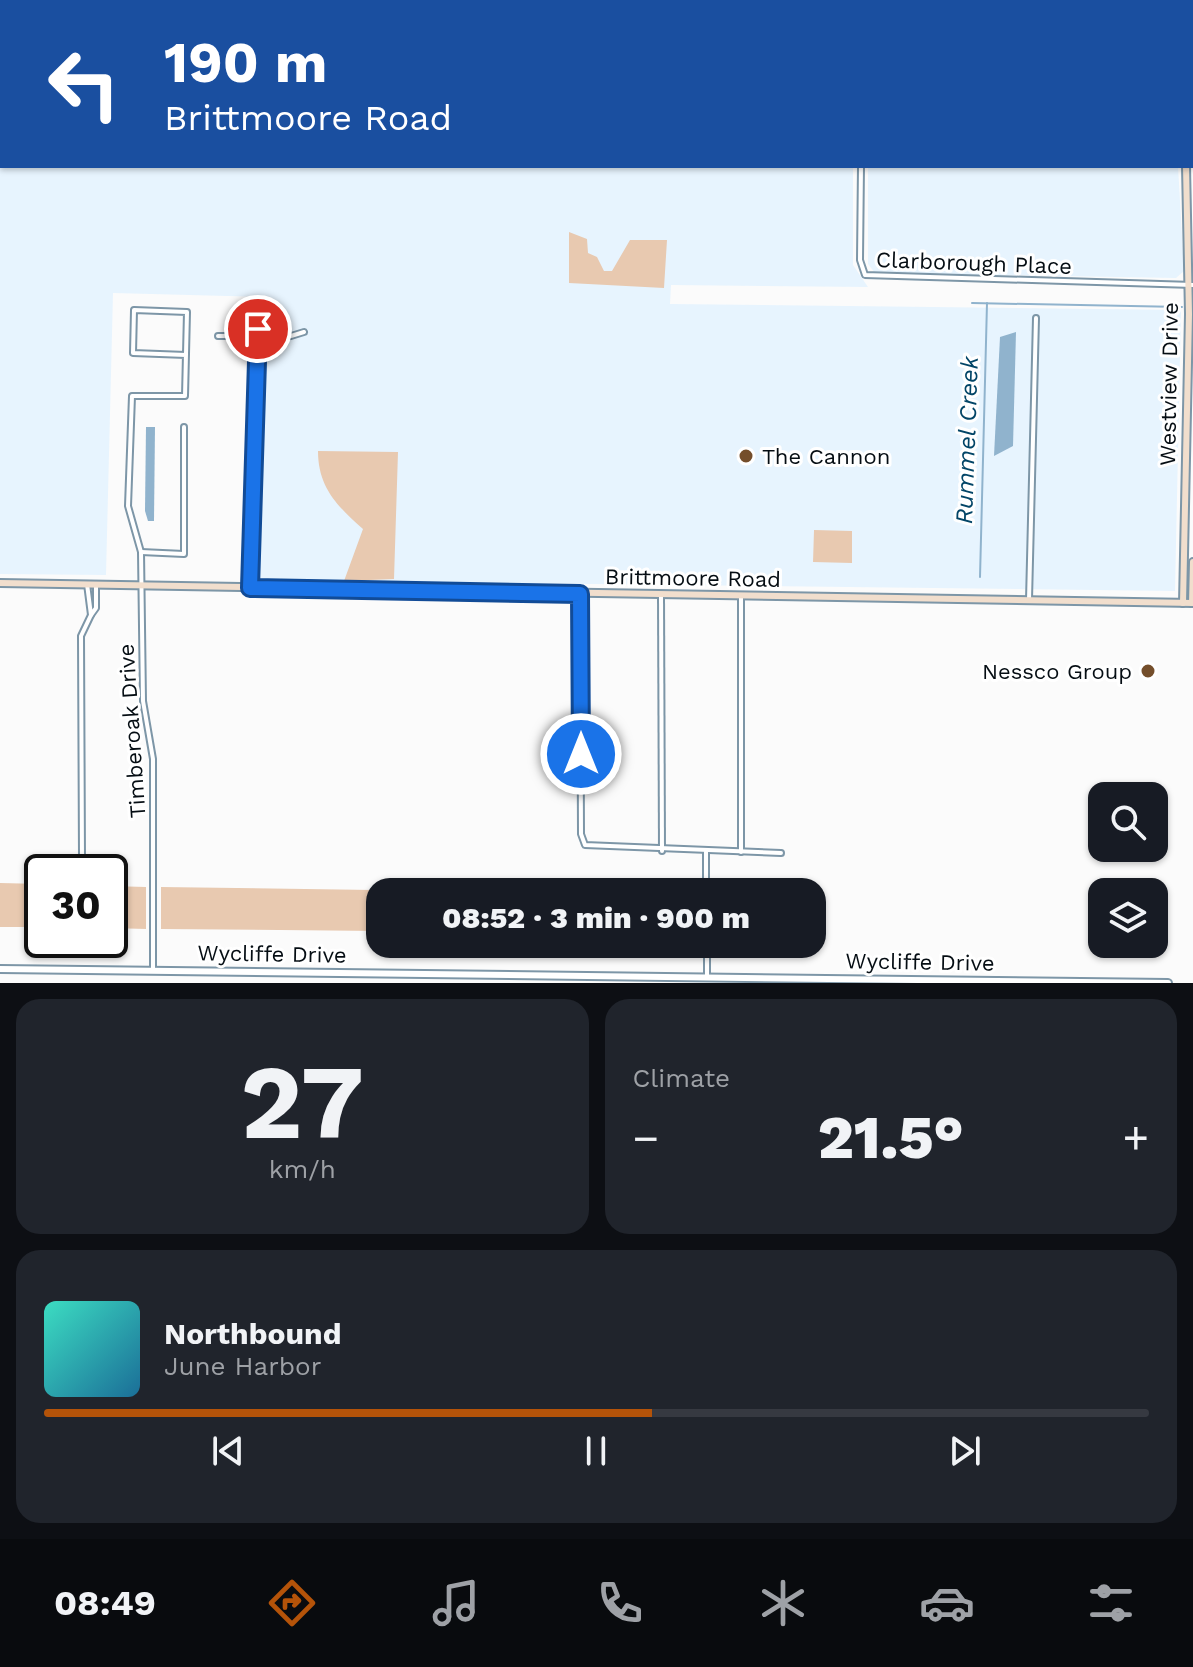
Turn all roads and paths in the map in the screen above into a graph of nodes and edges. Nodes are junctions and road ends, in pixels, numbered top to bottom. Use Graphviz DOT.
graph roads {
  1 [pos="861,168"];
  2 [pos="1186,168"];
  3 [pos="1191,285"];
  4 [pos="1036,318"];
  5 [pos="258,329"];
  6 [pos="304,332"];
  7 [pos="218,336"];
  8 [pos="257,336"];
  9 [pos="186,355"];
  10 [pos="184,427"];
  11 [pos="1190,460"];
  12 [pos="141,552"];
  13 [pos="1193,562"];
  14 [pos="0,583"];
  15 [pos="87,584"];
  16 [pos="96,584"];
  17 [pos="142,585"];
  18 [pos="250,588"];
  19 [pos="580,594"];
  20 [pos="661,595"];
  21 [pos="741,596"];
  22 [pos="1029,601"];
  23 [pos="1183,603"];
  24 [pos="1193,603"];
  25 [pos="91,615"];
  26 [pos="662,851"];
  27 [pos="706,852"];
  28 [pos="741,852"];
  29 [pos="781,853"];
  30 [pos="82,854"];
  31 [pos="706,878"];
  32 [pos="707,958"];
  33 [pos="0,969"];
  34 [pos="153,971"];
  35 [pos="413,974"];
  36 [pos="707,977"];
  37 [pos="994,982"];
  38 [pos="413,983"];
  39 [pos="1168,983"];
  1 -- 3 [label="street, Clarborough Place"];
  2 -- 3 [label="main road, Westview Drive"];
  3 -- 11 [label="main road, Westview Drive"];
  4 -- 22 [label="street"];
  5 -- 8 [label="street"];
  6 -- 8 [label="street"];
  7 -- 8 [label="street"];
  8 -- 18 [label="street"];
  9 -- 9 [label="street"];
  9 -- 12 [label="street, Timberoak Drive"];
  10 -- 12 [label="street"];
  11 -- 23 [label="main road, Westview Drive"];
  12 -- 17 [label="street, Timberoak Drive"];
  13 -- 24 [label="main road"];
  14 -- 15 [label="main road, Brittmoore Road"];
  15 -- 16 [label="main road, Brittmoore Road"];
  15 -- 25 [label="street"];
  16 -- 17 [label="main road, Brittmoore Road"];
  16 -- 25 [label="street"];
  17 -- 18 [label="main road, Brittmoore Road"];
  17 -- 34 [label="street, Timberoak Drive"];
  18 -- 19 [label="main road, Brittmoore Road"];
  19 -- 20 [label="main road, Brittmoore Road"];
  19 -- 26 [label="street"];
  20 -- 21 [label="main road, Brittmoore Road"];
  20 -- 26 [label="street"];
  21 -- 22 [label="main road, Brittmoore Road"];
  21 -- 28 [label="street"];
  22 -- 23 [label="main road, Brittmoore Road"];
  23 -- 24 [label="main road, Brittmoore Road"];
  25 -- 30 [label="street"];
  26 -- 27 [label="street"];
  27 -- 28 [label="street"];
  27 -- 31 [label="street"];
  28 -- 29 [label="street"];
  32 -- 36 [label="street"];
  33 -- 34 [label="street, Wycliffe Drive"];
  34 -- 35 [label="street, Wycliffe Drive"];
  35 -- 36 [label="street, Wycliffe Drive"];
  35 -- 38 [label="street"];
  36 -- 37 [label="street, Wycliffe Drive"];
  37 -- 39 [label="street, Wycliffe Drive"];
}
